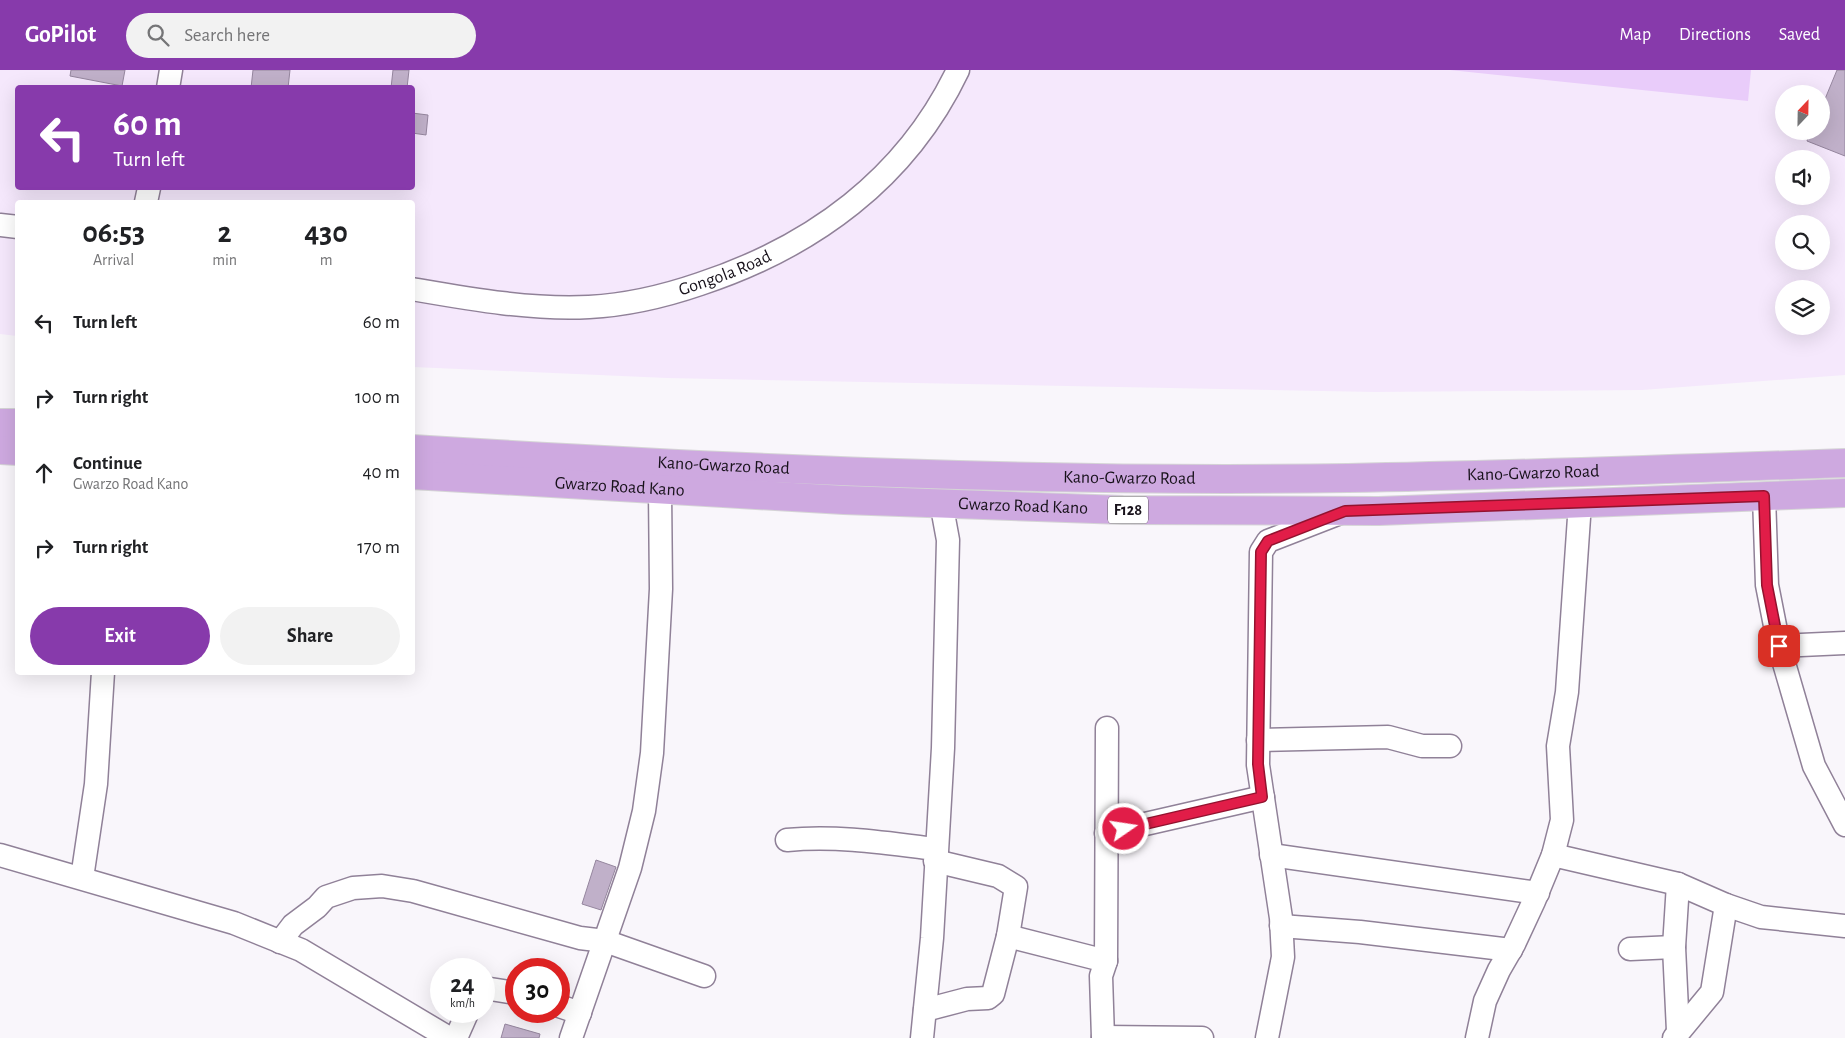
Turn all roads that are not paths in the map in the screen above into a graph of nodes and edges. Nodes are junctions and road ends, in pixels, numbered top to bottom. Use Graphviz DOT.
graph roads {
  1 [pos="171,70"];
  2 [pos="958,70"];
  3 [pos="168,85"];
  4 [pos="0,225"];
  5 [pos="15,228"];
  6 [pos="415,289"];
  7 [pos="0,423"];
  8 [pos="15,424"];
  9 [pos="415,449"];
  10 [pos="0,450"];
  11 [pos="15,451"];
  12 [pos="1845,463"];
  13 [pos="415,475"];
  14 [pos="660,490"];
  15 [pos="1845,492"];
  16 [pos="1764,496"];
  17 [pos="941,502"];
  18 [pos="1580,503"];
  19 [pos="1345,511"];
  20 [pos="1845,643"];
  21 [pos="1779,646"];
  22 [pos="103,675"];
  23 [pos="1107,728"];
  24 [pos="1258,740"];
  25 [pos="1450,746"];
  26 [pos="1262,797"];
  27 [pos="1845,825"];
  28 [pos="1106,833"];
  29 [pos="787,840"];
  30 [pos="0,855"];
  31 [pos="935,855"];
  32 [pos="1271,855"];
  33 [pos="1553,855"];
  34 [pos="82,878"];
  35 [pos="1678,884"];
  36 [pos="1538,893"];
  37 [pos="1726,905"];
  38 [pos="1281,926"];
  39 [pos="1845,926"];
  40 [pos="1008,936"];
  41 [pos="606,941"];
  42 [pos="280,942"];
  43 [pos="1674,947"];
  44 [pos="1630,949"];
  45 [pos="1511,950"];
  46 [pos="1106,961"];
  47 [pos="704,976"];
  48 [pos="570,1010"];
  49 [pos="925,1010"];
  50 [pos="580,1013"];
  51 [pos="463,1023"];
  52 [pos="1676,1034"];
  53 [pos="1103,1037"];
  54 [pos="449,1038"];
  55 [pos="456,1038"];
  56 [pos="571,1038"];
  57 [pos="922,1038"];
  58 [pos="1202,1038"];
  59 [pos="1267,1038"];
  60 [pos="1477,1038"];
  1 -- 3 [label="street"];
  2 -- 6 [label="street, Gongola Road"];
  4 -- 5 [label="street"];
  7 -- 8 [label="main road"];
  9 -- 12 [label="main road, Kano-Gwarzo Road / F128"];
  10 -- 11 [label="main road"];
  13 -- 14 [label="main road, Gwarzo Road Kano / F128"];
  14 -- 17 [label="main road, Gwarzo Road Kano / F128"];
  14 -- 41 [label="street"];
  15 -- 16 [label="main road, Gwarzo Road Kano / F128"];
  16 -- 18 [label="main road, Gwarzo Road Kano / F128"];
  16 -- 21 [label="street"];
  17 -- 19 [label="main road, Gwarzo Road Kano / F128"];
  17 -- 31 [label="street"];
  18 -- 19 [label="main road, Gwarzo Road Kano / F128"];
  18 -- 33 [label="street"];
  19 -- 24 [label="street"];
  20 -- 21 [label="street"];
  21 -- 27 [label="street"];
  22 -- 34 [label="street"];
  23 -- 28 [label="street"];
  24 -- 25 [label="street"];
  24 -- 26 [label="street"];
  26 -- 28 [label="street"];
  26 -- 32 [label="street"];
  28 -- 46 [label="street"];
  29 -- 31 [label="street"];
  30 -- 34 [label="street"];
  31 -- 40 [label="street"];
  31 -- 49 [label="street"];
  32 -- 36 [label="street"];
  32 -- 38 [label="street"];
  33 -- 35 [label="street"];
  33 -- 36 [label="street"];
  34 -- 42 [label="street"];
  35 -- 37 [label="street"];
  35 -- 43 [label="street"];
  36 -- 45 [label="street"];
  37 -- 39 [label="street"];
  37 -- 52 [label="street"];
  38 -- 45 [label="street"];
  38 -- 59 [label="street"];
  40 -- 46 [label="street"];
  40 -- 49 [label="street"];
  41 -- 42 [label="street"];
  41 -- 47 [label="street"];
  41 -- 50 [label="street"];
  42 -- 54 [label="street"];
  43 -- 44 [label="street"];
  43 -- 52 [label="street"];
  45 -- 60 [label="street"];
  46 -- 53 [label="street"];
  48 -- 50 [label="street"];
  49 -- 57 [label="street"];
  50 -- 56 [label="street"];
  51 -- 55 [label="street"];
  53 -- 58 [label="street"];
}
